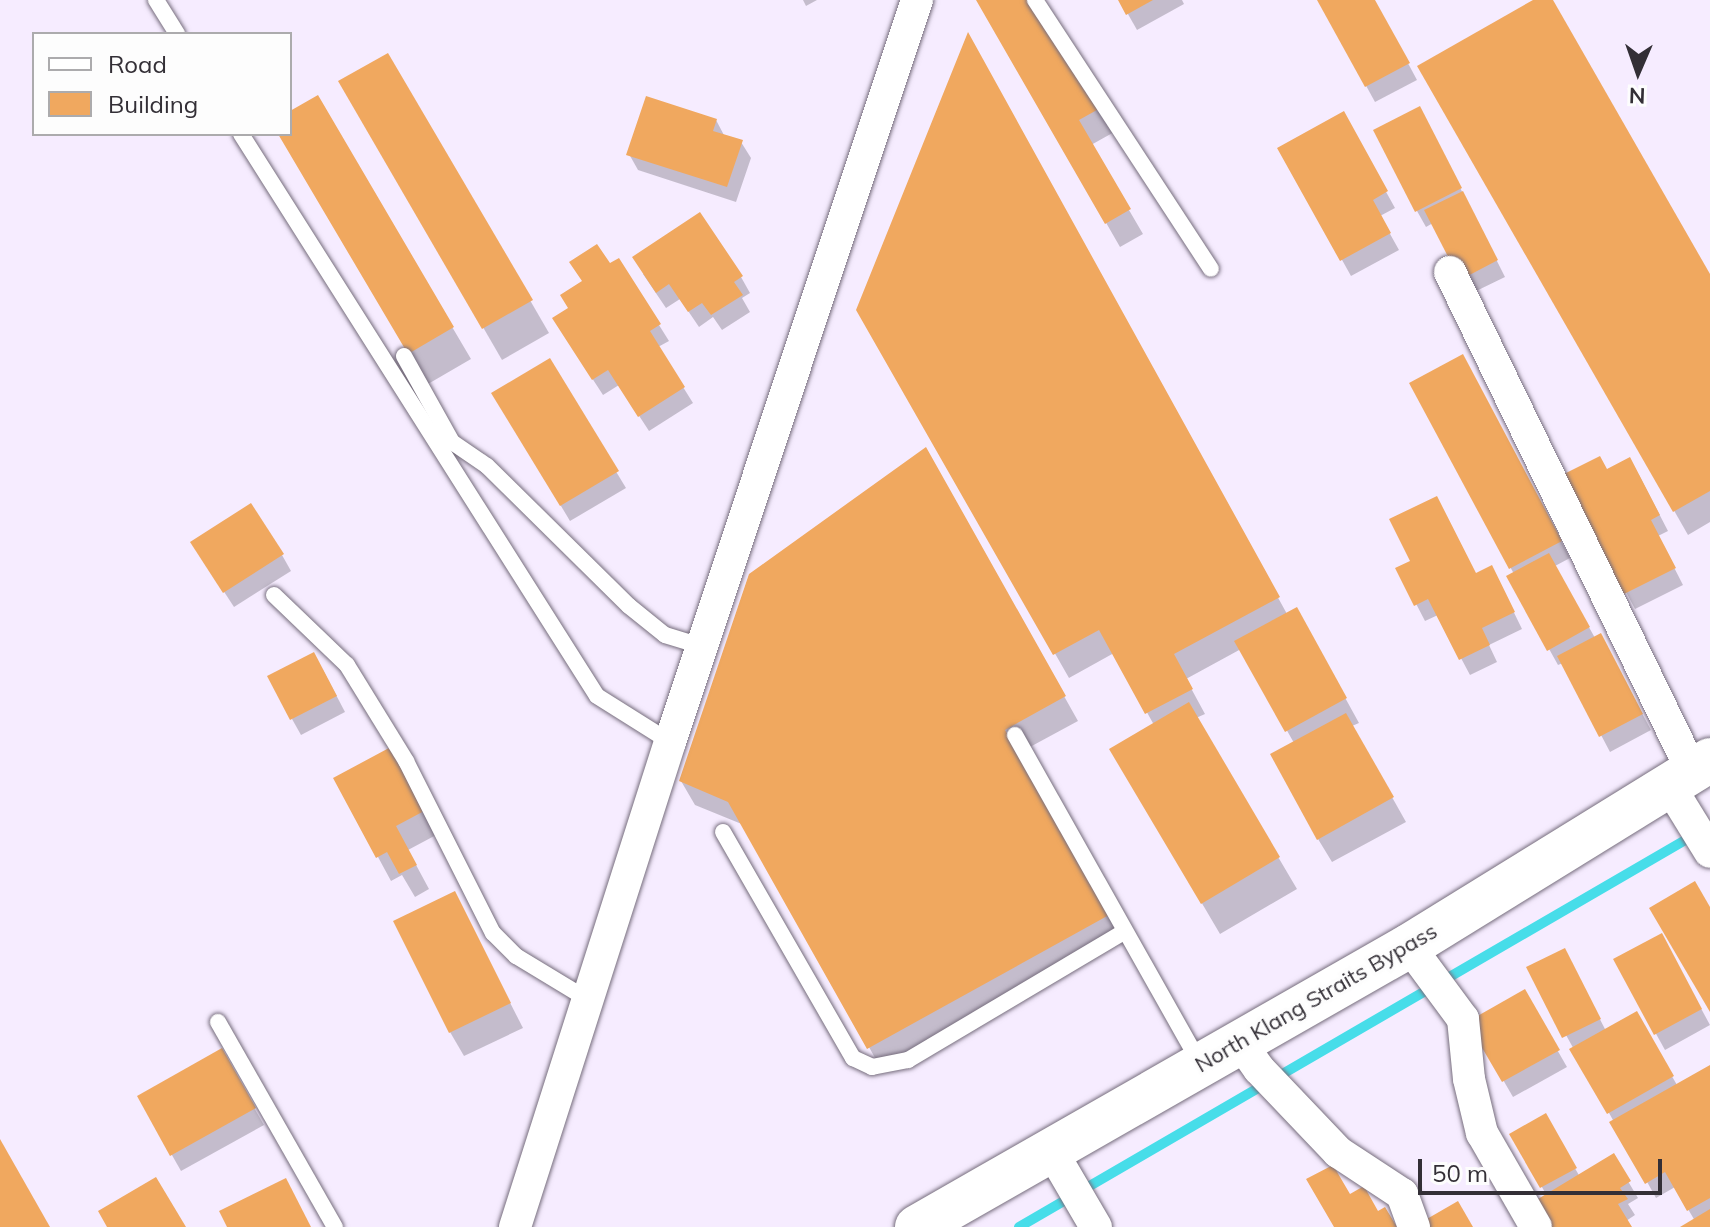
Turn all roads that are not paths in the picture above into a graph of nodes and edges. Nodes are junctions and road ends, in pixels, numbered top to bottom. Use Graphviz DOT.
graph roads {
  1 [pos="156,0"];
  2 [pos="917,0"];
  3 [pos="1035,0"];
  4 [pos="176,32"];
  5 [pos="242,136"];
  6 [pos="1211,269"];
  7 [pos="1450,272"];
  8 [pos="404,356"];
  9 [pos="274,595"];
  10 [pos="696,644"];
  11 [pos="1015,735"];
  12 [pos="670,742"];
  13 [pos="1689,782"];
  14 [pos="723,832"];
  15 [pos="1710,852"];
  16 [pos="1125,931"];
  17 [pos="1416,955"];
  18 [pos="587,999"];
  19 [pos="218,1022"];
  20 [pos="1250,1056"];
  21 [pos="1201,1065"];
  22 [pos="1059,1162"];
  23 [pos="1092,1219"];
  24 [pos="335,1227"];
  25 [pos="515,1227"];
  26 [pos="917,1227"];
  27 [pos="1414,1227"];
  28 [pos="1536,1227"];
  1 -- 4 [label="lane"];
  2 -- 10 [label="street"];
  3 -- 6 [label="lane"];
  5 -- 12 [label="lane"];
  7 -- 13 [label="street"];
  8 -- 10 [label="lane"];
  9 -- 18 [label="lane"];
  10 -- 12 [label="street"];
  11 -- 16 [label="lane"];
  12 -- 18 [label="street"];
  13 -- 15 [label="street"];
  13 -- 17 [label="highway, North Klang Straits Bypass"];
  14 -- 16 [label="lane"];
  16 -- 21 [label="lane"];
  17 -- 20 [label="highway, North Klang Straits Bypass"];
  17 -- 28 [label="street"];
  18 -- 25 [label="street"];
  19 -- 24 [label="lane"];
  20 -- 21 [label="highway, North Klang Straits Bypass"];
  20 -- 27 [label="street"];
  21 -- 22 [label="highway, North Klang Straits Bypass"];
  22 -- 23 [label="street"];
  22 -- 26 [label="highway, North Klang Straits Bypass"];
}
